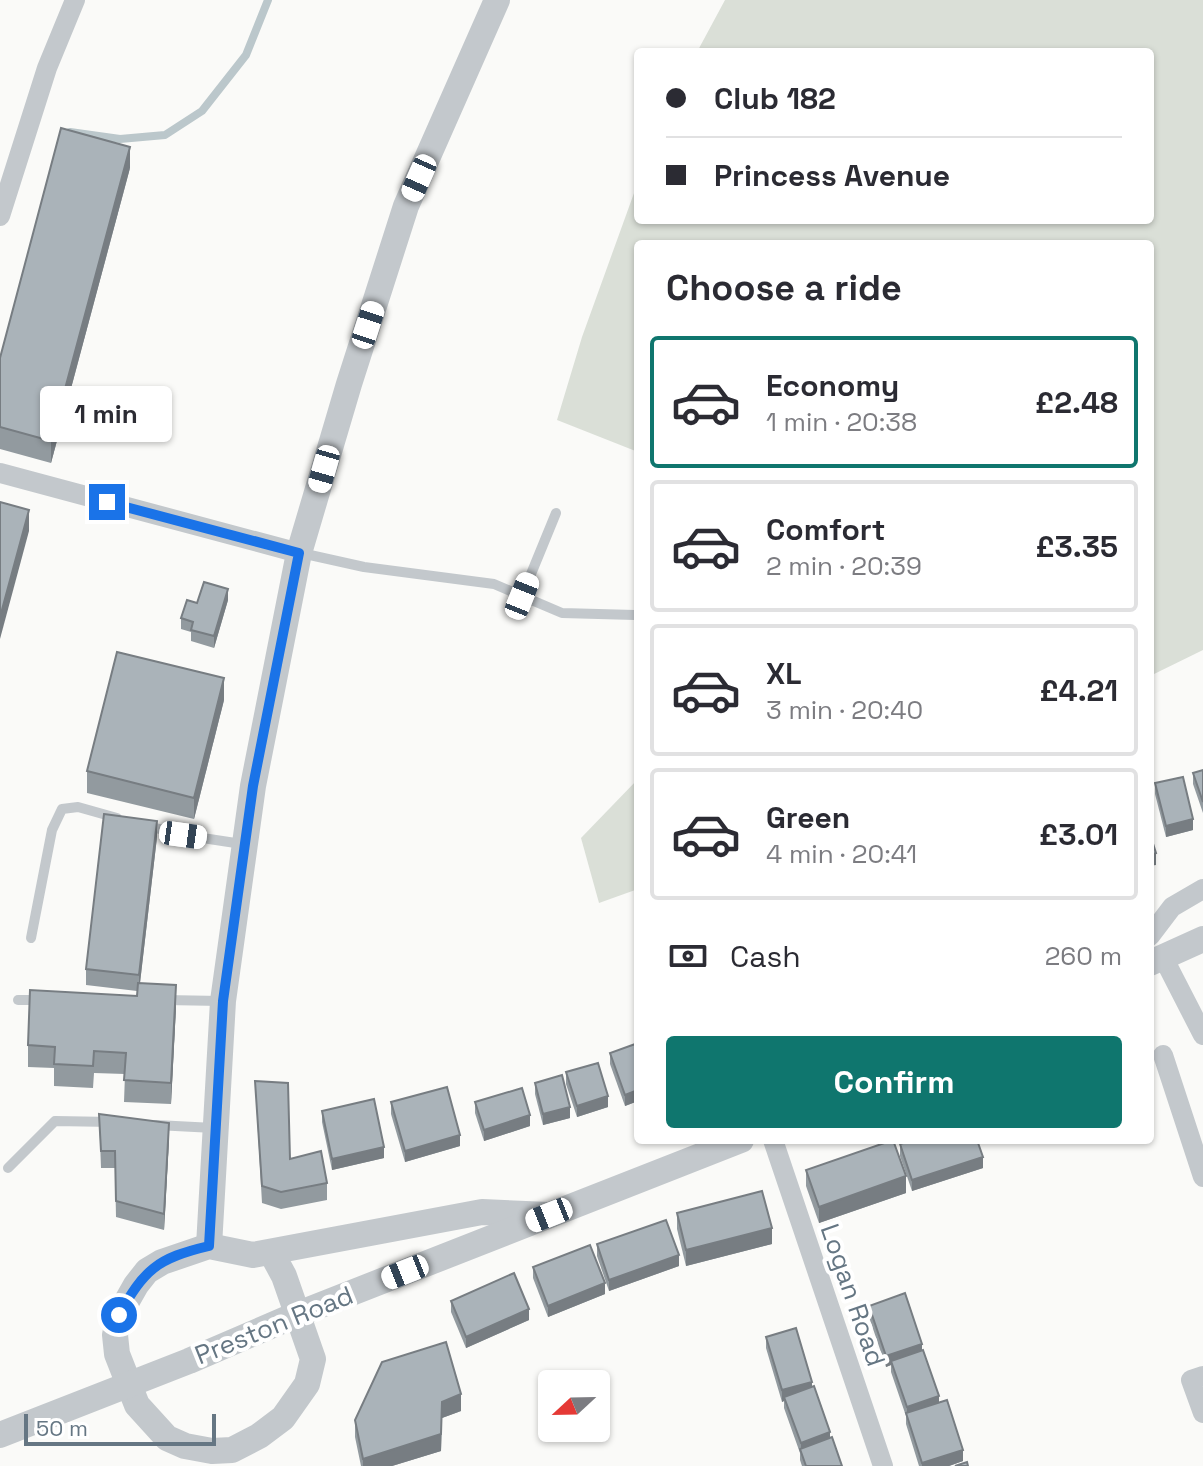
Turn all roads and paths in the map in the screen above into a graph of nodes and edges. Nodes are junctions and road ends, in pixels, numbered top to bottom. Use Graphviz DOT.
graph roads {
  1 [pos="75,0"];
  2 [pos="497,0"];
  3 [pos="0,216"];
  4 [pos="0,473"];
  5 [pos="556,513"];
  6 [pos="299,553"];
  7 [pos="522,596"];
  8 [pos="634,615"];
  9 [pos="123,819"];
  10 [pos="138,823"];
  11 [pos="245,844"];
  12 [pos="1203,889"];
  13 [pos="31,938"];
  14 [pos="1203,939"];
  15 [pos="1154,952"];
  16 [pos="18,1000"];
  17 [pos="49,1000"];
  18 [pos="160,1000"];
  19 [pos="223,1001"];
  20 [pos="1203,1035"];
  21 [pos="1163,1055"];
  22 [pos="122,1123"];
  23 [pos="138,1124"];
  24 [pos="214,1128"];
  25 [pos="731,1144"];
  26 [pos="774,1144"];
  27 [pos="8,1168"];
  28 [pos="1203,1177"];
  29 [pos="549,1215"];
  30 [pos="209,1246"];
  31 [pos="271,1252"];
  32 [pos="298,1314"];
  33 [pos="1203,1376"];
  34 [pos="128,1385"];
  35 [pos="1203,1413"];
  36 [pos="0,1435"];
  37 [pos="234,1458"];
  38 [pos="883,1466"];
  1 -- 3 [label="street"];
  2 -- 6 [label="street"];
  4 -- 6 [label="street"];
  5 -- 7 [label="lane"];
  6 -- 7 [label="lane"];
  6 -- 11 [label="street"];
  7 -- 8 [label="lane"];
  9 -- 13 [label="lane"];
  10 -- 11 [label="lane"];
  11 -- 19 [label="street"];
  12 -- 15 [label="street"];
  14 -- 15 [label="street"];
  15 -- 20 [label="street"];
  16 -- 17 [label="lane"];
  18 -- 19 [label="lane"];
  19 -- 24 [label="street"];
  21 -- 28 [label="street"];
  22 -- 27 [label="lane"];
  23 -- 24 [label="lane"];
  24 -- 30 [label="street"];
  25 -- 29 [label="street, Preston Road"];
  26 -- 38 [label="street, Logan Road"];
  29 -- 31 [label="street, Preston Road"];
  29 -- 32 [label="street, Preston Road"];
  30 -- 31 [label="street, Preston Road"];
  30 -- 34 [label="street"];
  31 -- 32 [label="street"];
  32 -- 34 [label="street, Preston Road"];
  32 -- 37 [label="street"];
  33 -- 35 [label="street"];
  34 -- 36 [label="street, Preston Road"];
  34 -- 37 [label="street"];
}
